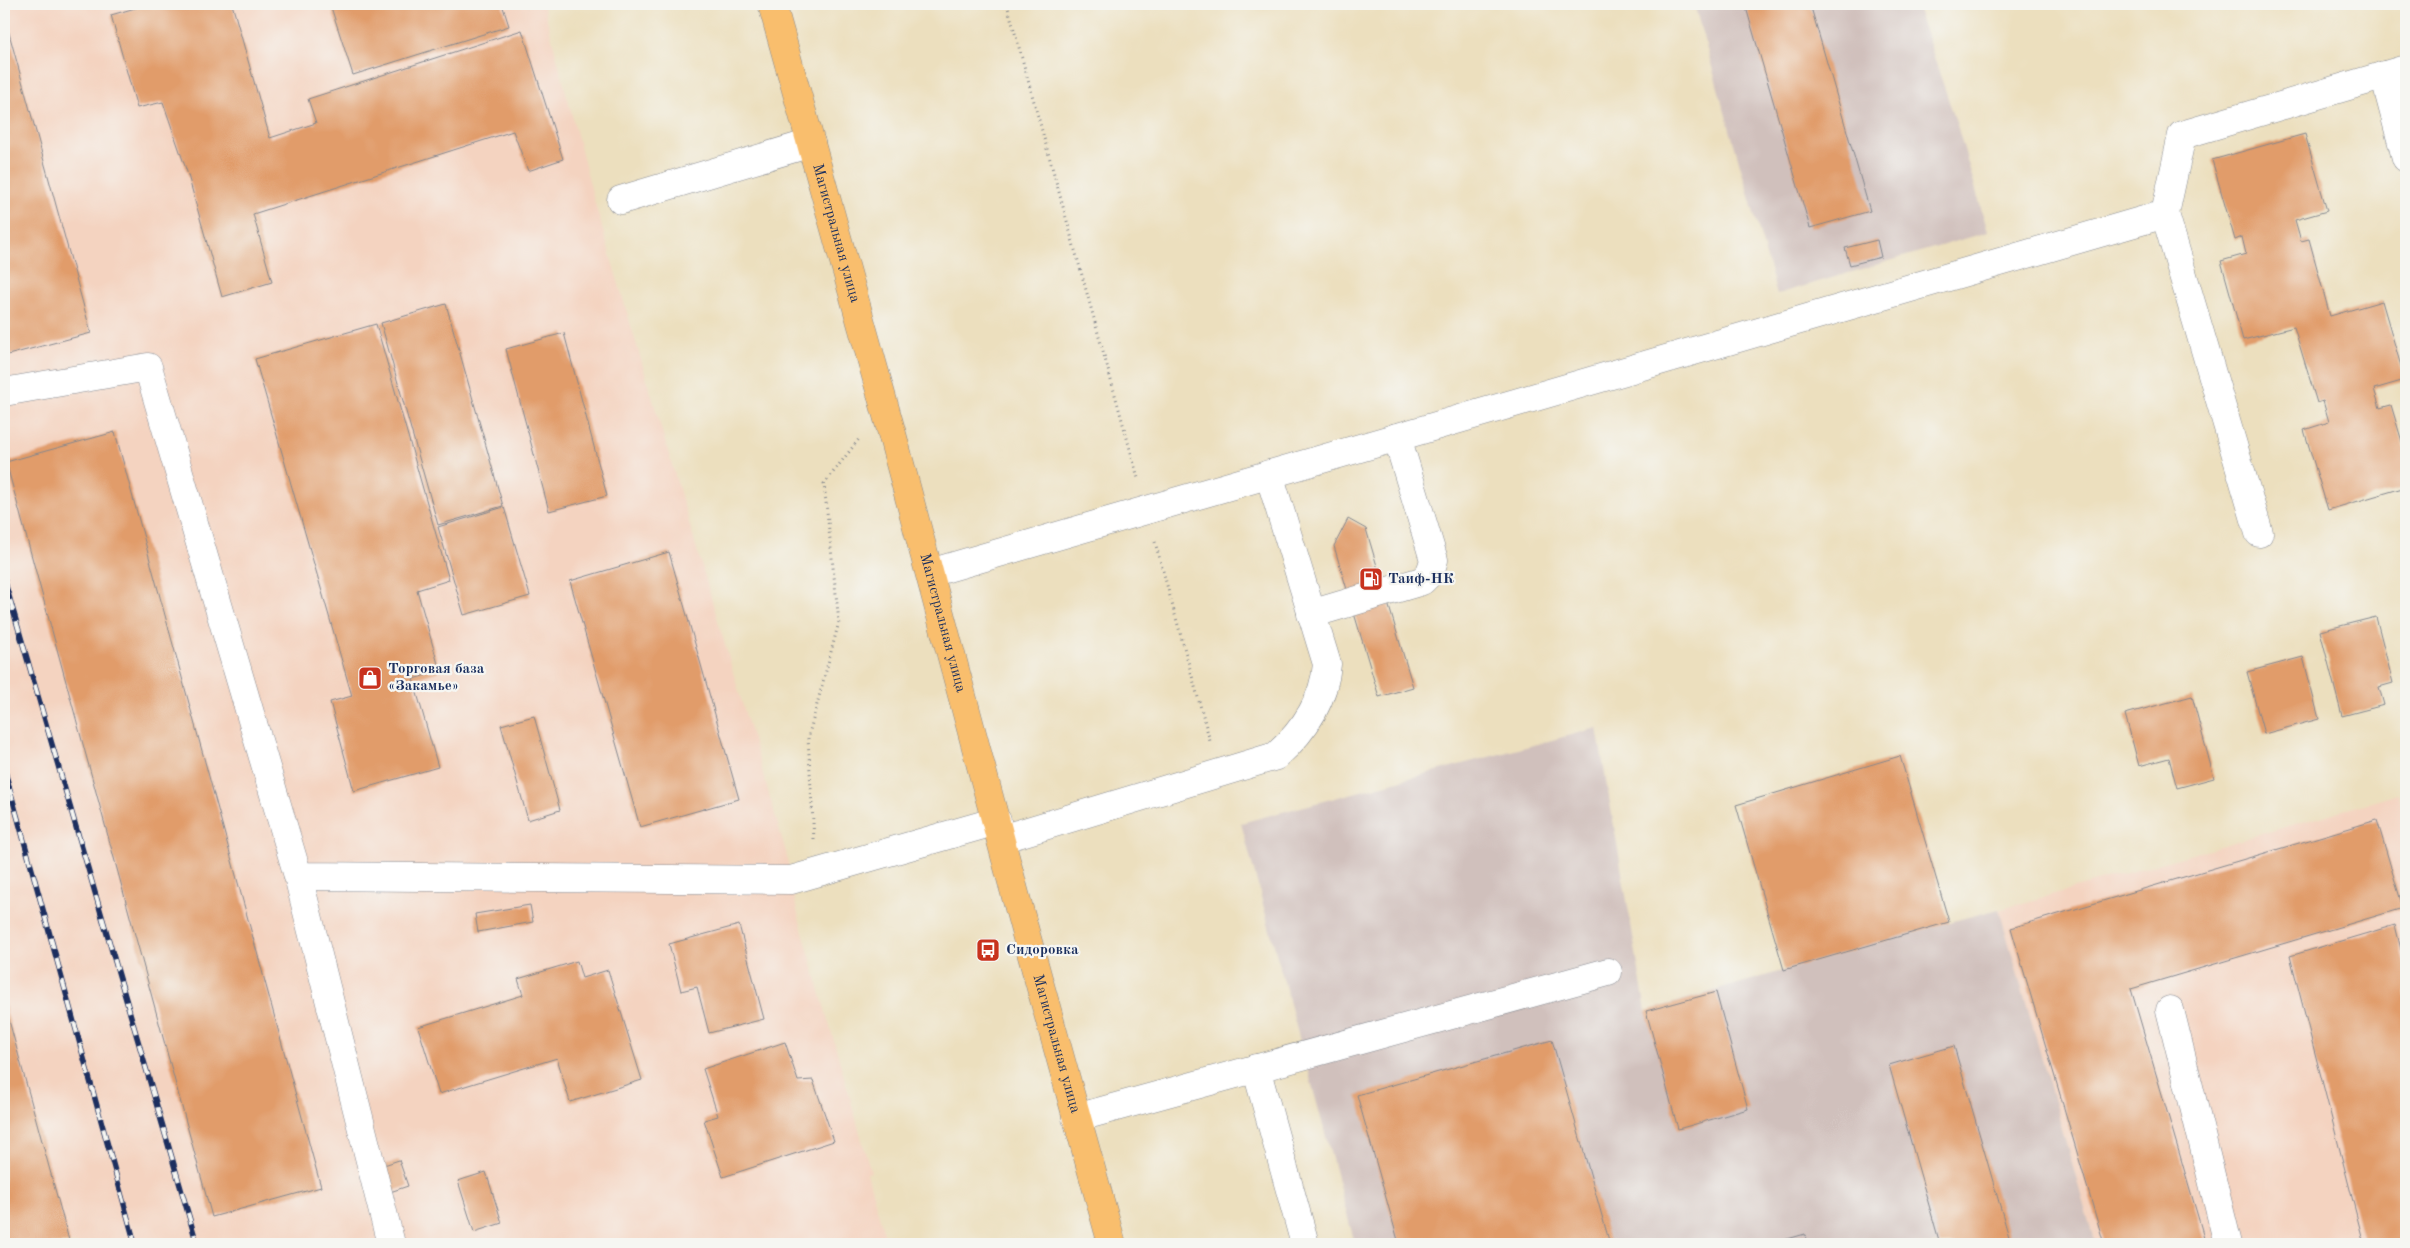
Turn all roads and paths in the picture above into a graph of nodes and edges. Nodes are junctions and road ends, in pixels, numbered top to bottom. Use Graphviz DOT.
graph roads {
  1 [pos="772,4"];
  2 [pos="1007,4"];
  3 [pos="2395,72"];
  4 [pos="811,143"];
  5 [pos="2406,158"];
  6 [pos="621,200"];
  7 [pos="2165,214"];
  8 [pos="4,392"];
  9 [pos="1397,437"];
  10 [pos="859,439"];
  11 [pos="1268,474"];
  12 [pos="1146,510"];
  13 [pos="2259,533"];
  14 [pos="930,573"];
  15 [pos="1311,614"];
  16 [pos="1219,773"];
  17 [pos="999,830"];
  18 [pos="817,872"];
  19 [pos="298,876"];
  20 [pos="1608,972"];
  21 [pos="2170,1010"];
  22 [pos="1256,1068"];
  23 [pos="1076,1118"];
  24 [pos="391,1244"];
  25 [pos="1112,1244"];
  26 [pos="1305,1244"];
  27 [pos="2228,1244"];
  1 -- 4 [label="main road, Магистральная улица"];
  2 -- 12 [label="path"];
  3 -- 5 [label="lane"];
  3 -- 7 [label="lane"];
  4 -- 6 [label="lane"];
  4 -- 14 [label="main road, Магистральная улица"];
  7 -- 9 [label="lane"];
  7 -- 13 [label="lane"];
  8 -- 19 [label="lane"];
  9 -- 11 [label="lane"];
  9 -- 15 [label="lane"];
  10 -- 18 [label="path"];
  11 -- 12 [label="lane"];
  11 -- 15 [label="lane"];
  12 -- 14 [label="lane"];
  12 -- 16 [label="path"];
  14 -- 17 [label="main road, Магистральная улица"];
  15 -- 16 [label="lane"];
  16 -- 17 [label="lane"];
  17 -- 18 [label="lane"];
  17 -- 23 [label="main road, Магистральная улица"];
  18 -- 19 [label="lane"];
  19 -- 24 [label="lane"];
  20 -- 22 [label="lane"];
  21 -- 27 [label="lane"];
  22 -- 23 [label="lane"];
  22 -- 26 [label="lane"];
  23 -- 25 [label="main road, Магистральная улица"];
}
